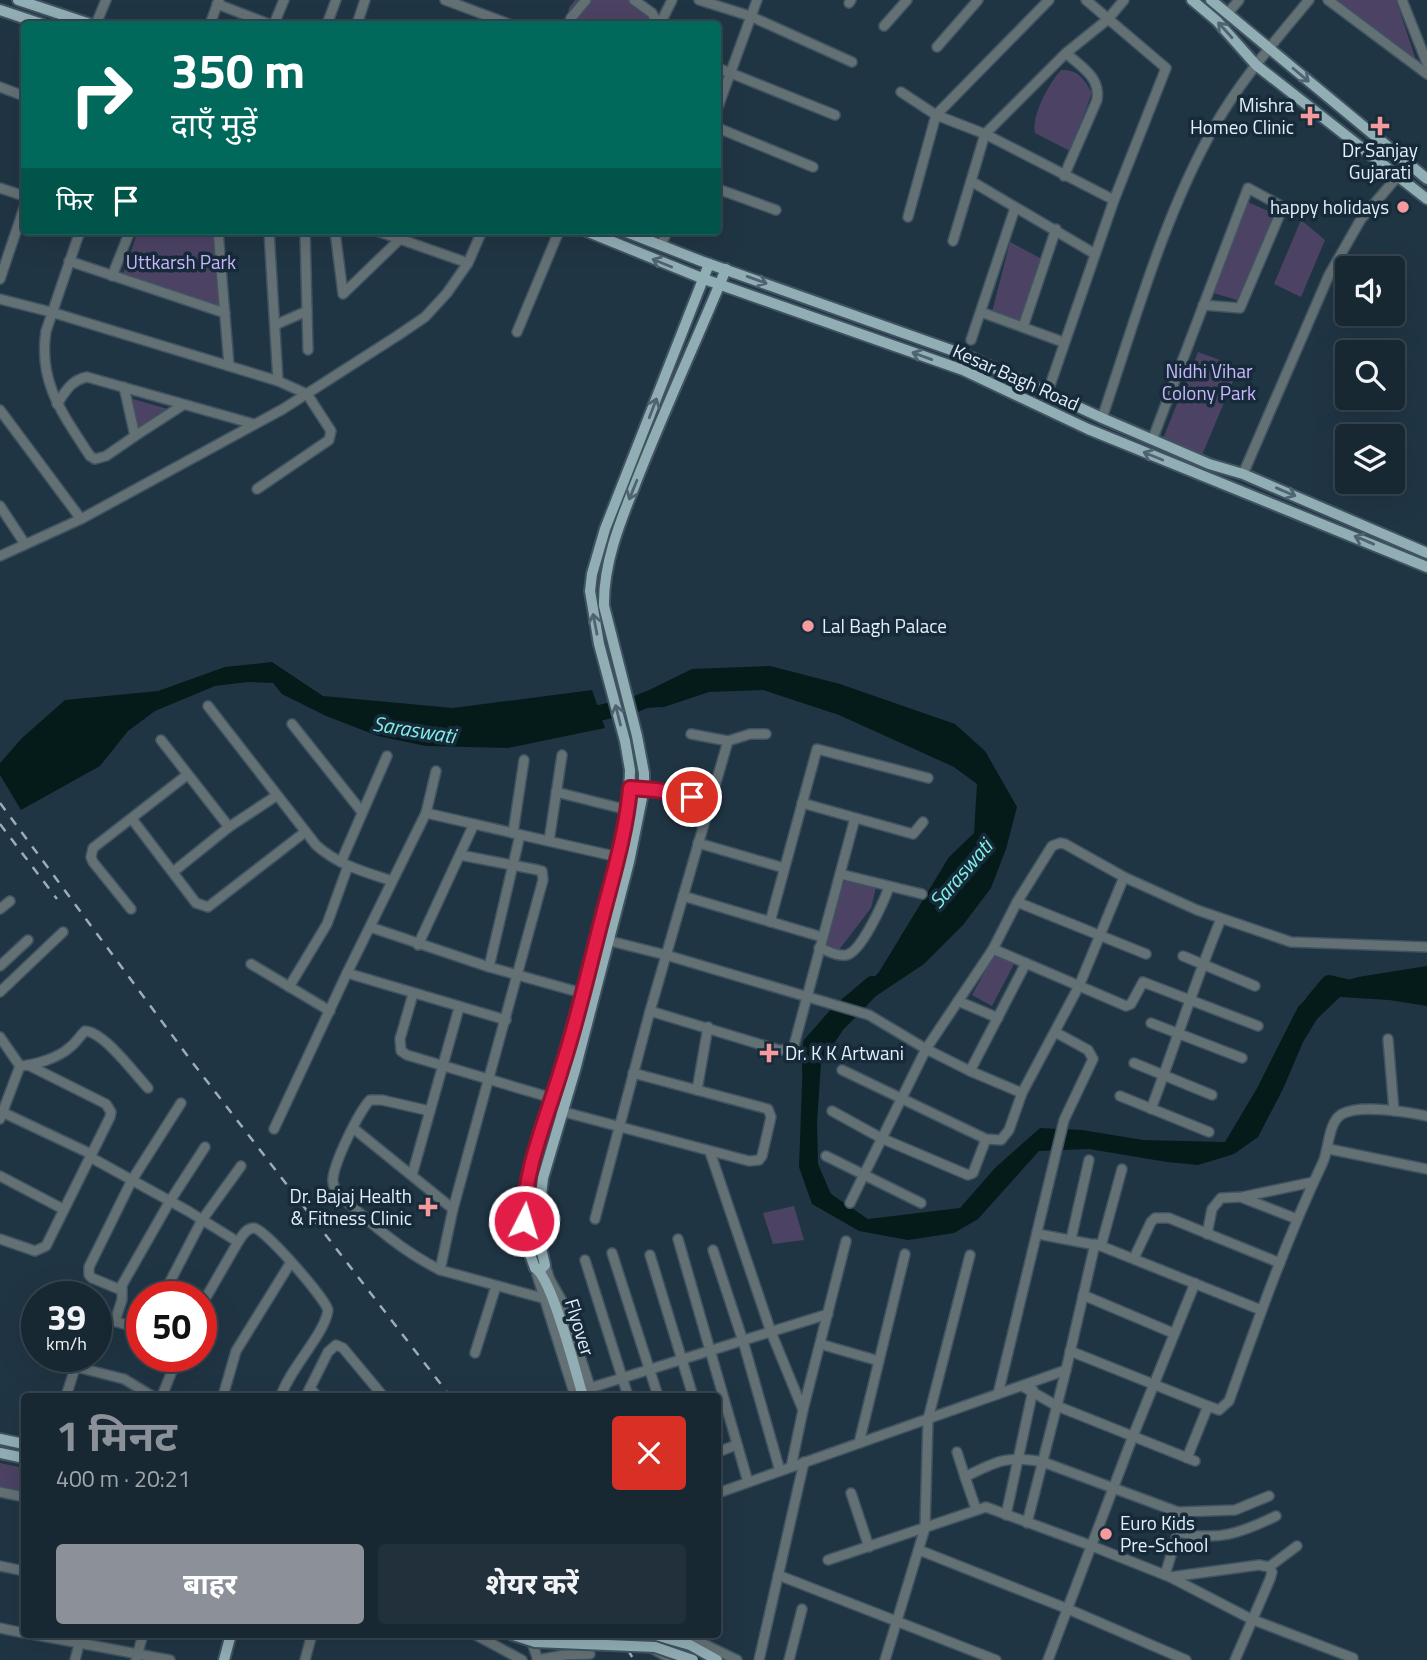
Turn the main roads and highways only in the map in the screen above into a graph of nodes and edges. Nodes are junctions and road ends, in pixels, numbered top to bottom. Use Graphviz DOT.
graph roads {
  1 [pos="18,0"];
  2 [pos="1192,0"];
  3 [pos="1211,0"];
  4 [pos="0,10"];
  5 [pos="33,21"];
  6 [pos="81,21"];
  7 [pos="1427,179"];
  8 [pos="1427,199"];
  9 [pos="596,235"];
  10 [pos="634,235"];
  11 [pos="709,264"];
  12 [pos="726,269"];
  13 [pos="704,279"];
  14 [pos="719,284"];
  15 [pos="1427,553"];
  16 [pos="1427,567"];
  17 [pos="603,940"];
  18 [pos="540,1269"];
  19 [pos="588,1393"];
  20 [pos="0,1439"];
  21 [pos="21,1443"];
  22 [pos="0,1453"];
  23 [pos="21,1457"];
  24 [pos="230,1638"];
  25 [pos="521,1638"];
  26 [pos="663,1638"];
  27 [pos="224,1660"];
  28 [pos="693,1660"];
  29 [pos="717,1660"];
  1 -- 6 [label="main road"];
  8 -- 2 [label="main road, one-way"];
  3 -- 7 [label="main road, one-way"];
  4 -- 5 [label="main road"];
  13 -- 9 [label="main road, Kesar Bagh Road, one-way"];
  10 -- 11 [label="main road, Kesar Bagh Road"];
  11 -- 12 [label="main road, Kesar Bagh Road"];
  11 -- 13 [label="main road"];
  12 -- 14 [label="main road"];
  12 -- 15 [label="main road, Kesar Bagh Road, one-way"];
  13 -- 14 [label="main road, Kesar Bagh Road"];
  17 -- 13 [label="main road, one-way"];
  16 -- 14 [label="main road, Kesar Bagh Road, one-way"];
  14 -- 17 [label="main road, one-way"];
  17 -- 18 [label="main road"];
  17 -- 18 [label="main road"];
  18 -- 19 [label="main road, Flyover"];
  20 -- 21 [label="main road"];
  22 -- 23 [label="main road"];
  24 -- 27 [label="main road"];
  25 -- 28 [label="main road, bridge"];
  26 -- 29 [label="main road"];
}
